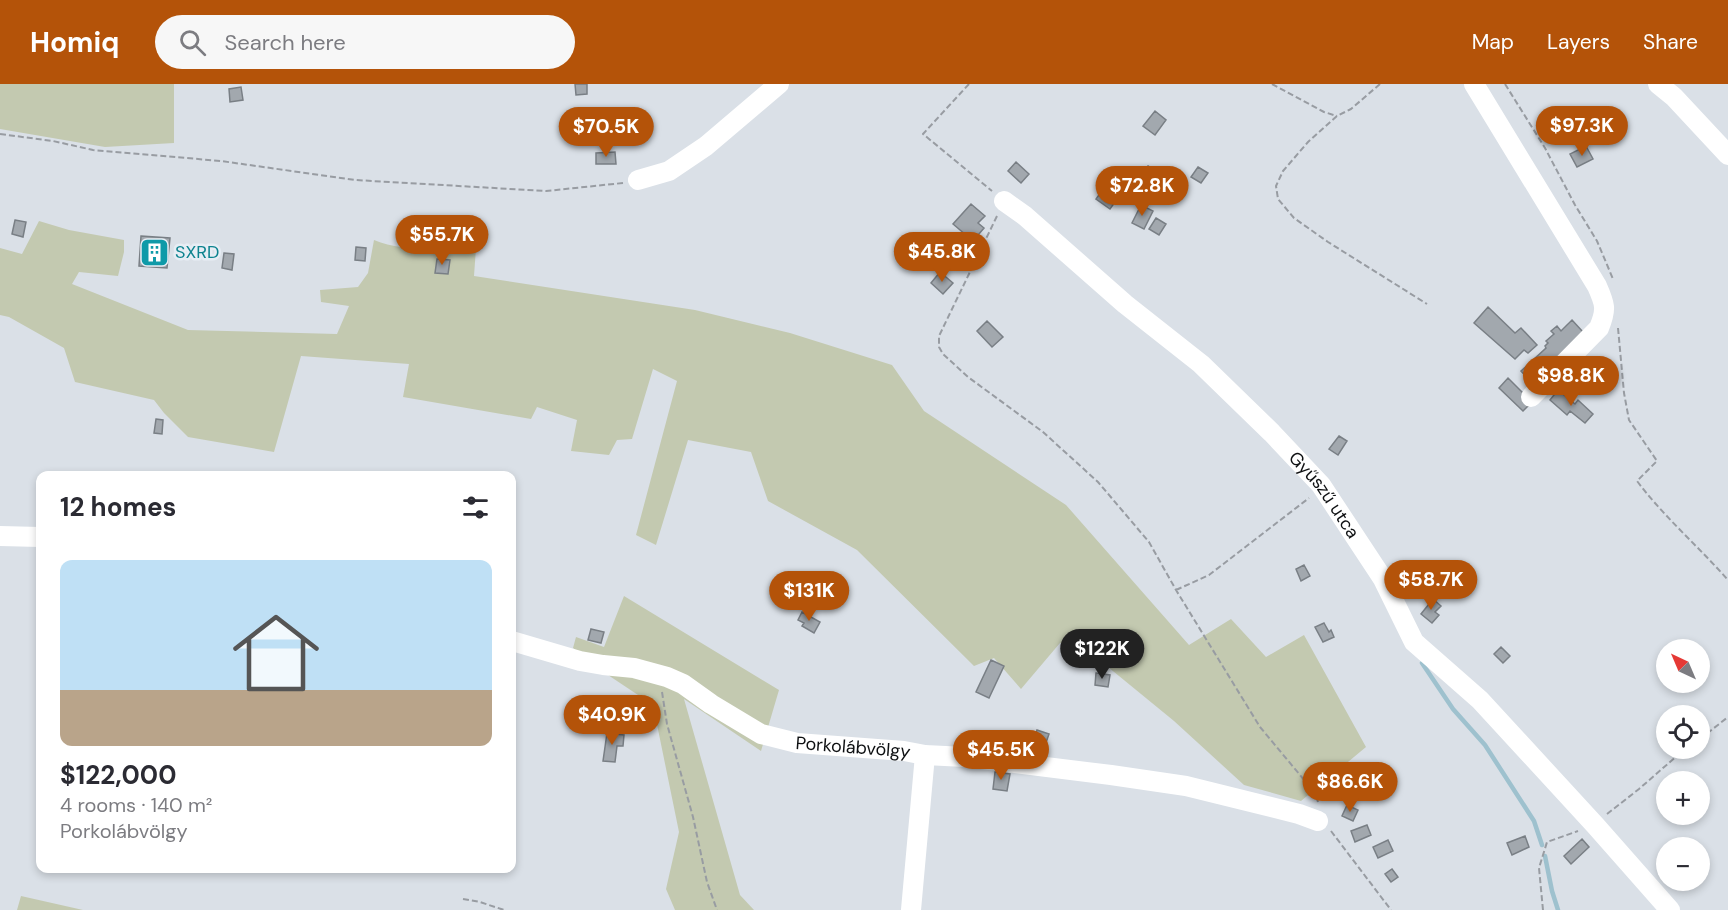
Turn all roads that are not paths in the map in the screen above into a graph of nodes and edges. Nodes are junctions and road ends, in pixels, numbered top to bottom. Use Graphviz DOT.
graph roads {
  1 [pos="779,84"];
  2 [pos="1474,84"];
  3 [pos="1658,84"];
  4 [pos="1728,155"];
  5 [pos="638,180"];
  6 [pos="1004,201"];
  7 [pos="1531,397"];
  8 [pos="0,536"];
  9 [pos="36,537"];
  10 [pos="516,642"];
  11 [pos="925,755"];
  12 [pos="1318,820"];
  13 [pos="911,910"];
  14 [pos="1670,910"];
  1 -- 5 [label="street"];
  2 -- 7 [label="street"];
  3 -- 4 [label="street"];
  6 -- 14 [label="street, Gyűszű utca"];
  8 -- 9 [label="street"];
  10 -- 11 [label="street, Porkolábvölgy"];
  11 -- 12 [label="street, Porkolábvölgy"];
  11 -- 13 [label="street"];
}
